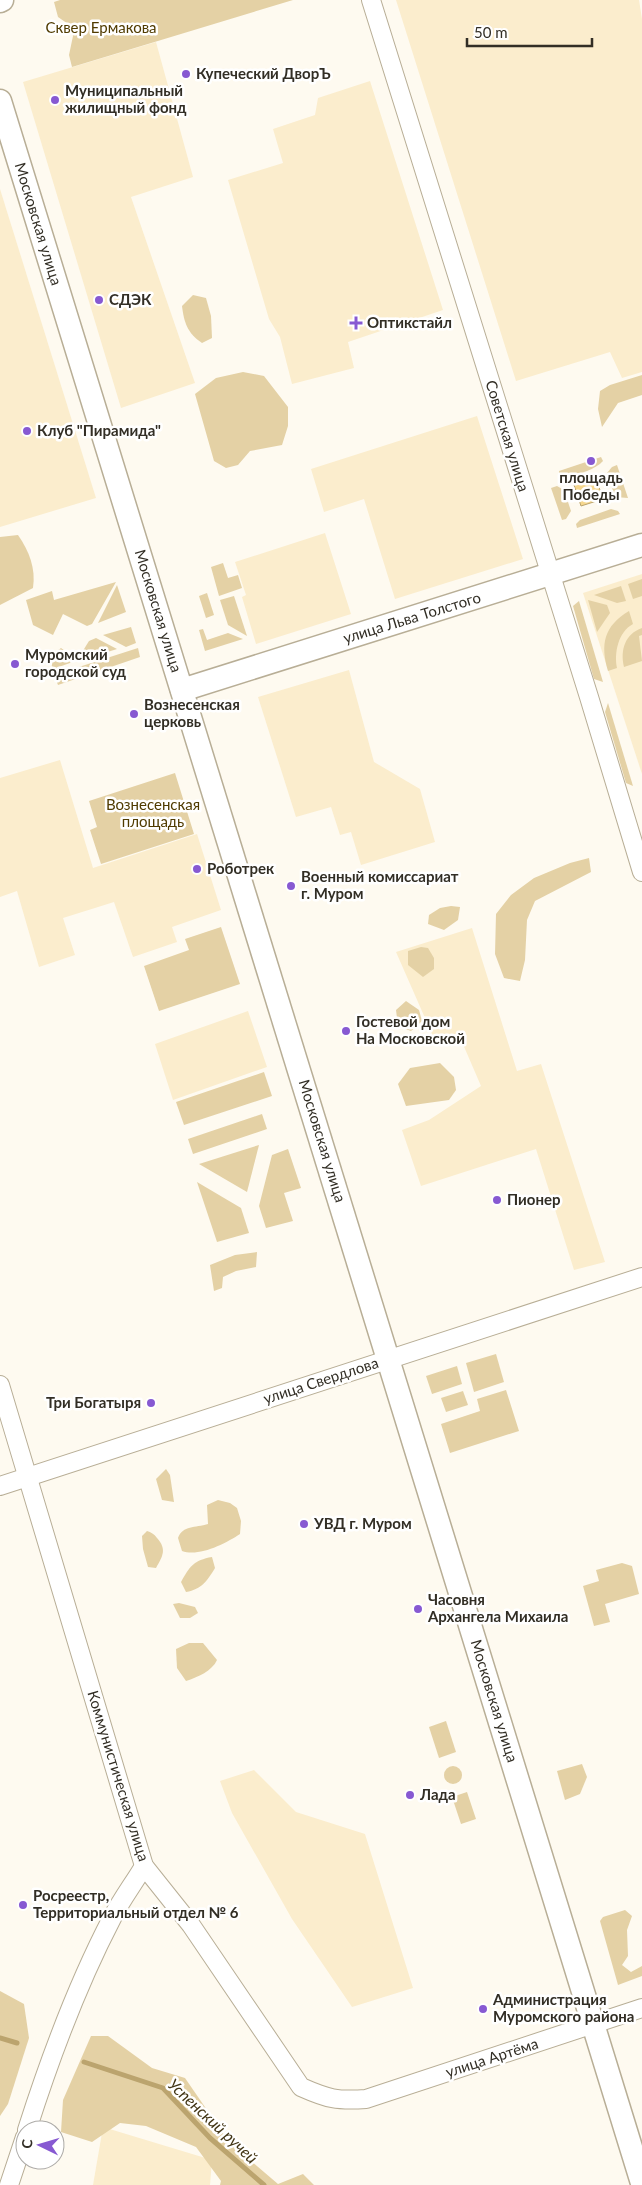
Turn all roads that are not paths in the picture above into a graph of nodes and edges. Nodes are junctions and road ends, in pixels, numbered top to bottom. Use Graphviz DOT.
graph roads {
  1 [pos="371,0"];
  2 [pos="0,101"];
  3 [pos="642,545"];
  4 [pos="550,574"];
  5 [pos="182,690"];
  6 [pos="642,872"];
  7 [pos="642,1277"];
  8 [pos="389,1358"];
  9 [pos="0,1385"];
  10 [pos="29,1477"];
  11 [pos="0,1486"];
  12 [pos="144,1866"];
  13 [pos="642,2008"];
  14 [pos="594,2024"];
  15 [pos="341,2101"];
  16 [pos="30,2120"];
  17 [pos="15,2169"];
  18 [pos="642,2183"];
  19 [pos="10,2185"];
  1 -- 4 [label="street, Советская улица"];
  2 -- 5 [label="street, Московская улица"];
  3 -- 4 [label="street, улица Льва Толстого"];
  4 -- 5 [label="street, улица Льва Толстого"];
  4 -- 6 [label="street, Советская улица"];
  5 -- 8 [label="street, Московская улица"];
  7 -- 8 [label="street, улица Свердлова"];
  8 -- 10 [label="street, улица Свердлова"];
  8 -- 14 [label="street, Московская улица"];
  9 -- 10 [label="street, Коммунистическая улица"];
  10 -- 11 [label="street, улица Свердлова"];
  10 -- 12 [label="street, Коммунистическая улица"];
  12 -- 15 [label="street, Коммунистическая улица"];
  12 -- 16 [label="street"];
  13 -- 14 [label="street, улица Артёма"];
  14 -- 15 [label="street, улица Артёма"];
  14 -- 18 [label="street, Московская улица"];
  17 -- 19 [label="street"];
}
